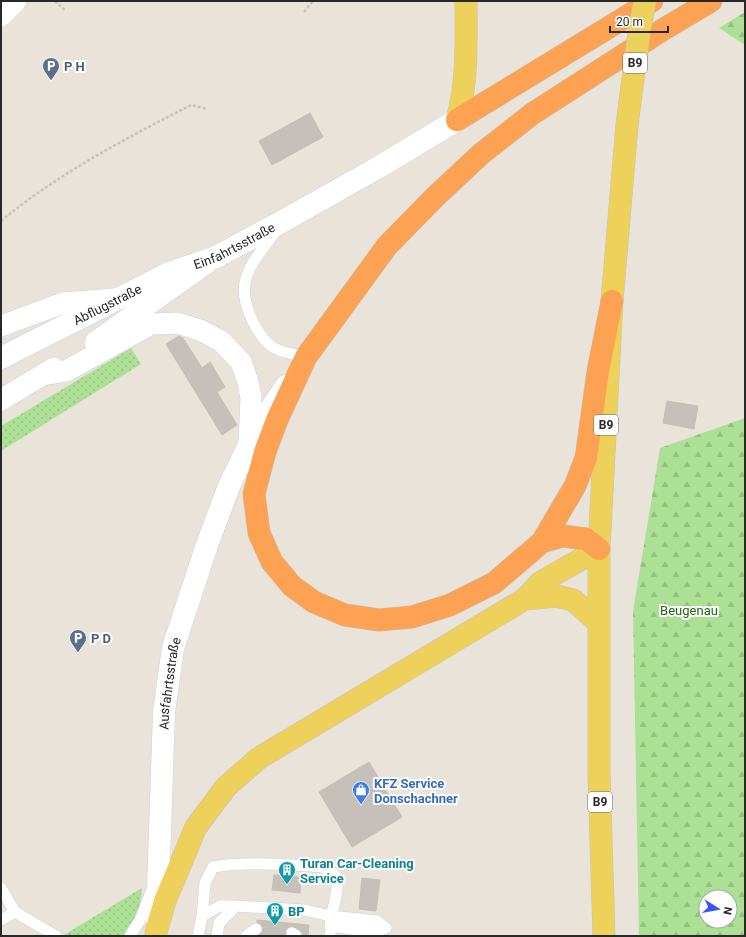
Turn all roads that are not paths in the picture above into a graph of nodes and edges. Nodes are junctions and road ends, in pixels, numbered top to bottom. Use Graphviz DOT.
graph roads {
  1 [pos="16,1"];
  2 [pos="466,1"];
  3 [pos="645,1"];
  4 [pos="652,1"];
  5 [pos="711,1"];
  6 [pos="1,16"];
  7 [pos="457,120"];
  8 [pos="283,221"];
  9 [pos="216,257"];
  10 [pos="115,299"];
  11 [pos="612,301"];
  12 [pos="1,326"];
  13 [pos="306,356"];
  14 [pos="1,358"];
  15 [pos="42,375"];
  16 [pos="1,400"];
  17 [pos="249,445"];
  18 [pos="542,542"];
  19 [pos="599,549"];
  20 [pos="525,599"];
  21 [pos="598,622"];
  22 [pos="158,870"];
  23 [pos="1,888"];
  24 [pos="236,906"];
  25 [pos="15,912"];
  26 [pos="202,916"];
  27 [pos="1,920"];
  28 [pos="330,926"];
  29 [pos="256,929"];
  30 [pos="156,934"];
  31 [pos="56,936"];
  32 [pos="130,936"];
  33 [pos="198,936"];
  34 [pos="217,936"];
  35 [pos="246,936"];
  36 [pos="604,936"];
  1 -- 6 [label="street"];
  2 -- 7 [label="main road"];
  3 -- 11 [label="main road, B9, bridge"];
  4 -- 7 [label="highway"];
  5 -- 13 [label="highway"];
  7 -- 8 [label="street, Einfahrtsstraße"];
  8 -- 9 [label="street, Einfahrtsstraße"];
  8 -- 13 [label="lane"];
  9 -- 10 [label="street, Abflugstraße"];
  9 -- 15 [label="street, Einfahrtsstraße"];
  10 -- 12 [label="street"];
  10 -- 14 [label="street, Abflugstraße"];
  11 -- 18 [label="highway"];
  11 -- 19 [label="main road, B9"];
  13 -- 17 [label="street, Ausfahrtsstraße"];
  13 -- 18 [label="highway"];
  15 -- 16 [label="street, Einfahrtsstraße"];
  15 -- 17 [label="street"];
  17 -- 22 [label="street, Ausfahrtsstraße"];
  18 -- 19 [label="highway"];
  19 -- 20 [label="main road"];
  19 -- 21 [label="main road, B9"];
  20 -- 21 [label="main road"];
  20 -- 30 [label="main road"];
  21 -- 36 [label="main road, B9"];
  22 -- 30 [label="street, Ausfahrtsstraße"];
  22 -- 32 [label="lane"];
  23 -- 25 [label="lane"];
  24 -- 26 [label="lane"];
  24 -- 28 [label="lane"];
  24 -- 34 [label="lane"];
  25 -- 27 [label="lane"];
  25 -- 31 [label="lane"];
  26 -- 28 [label="lane"];
  26 -- 33 [label="lane"];
  29 -- 35 [label="lane"];
}
